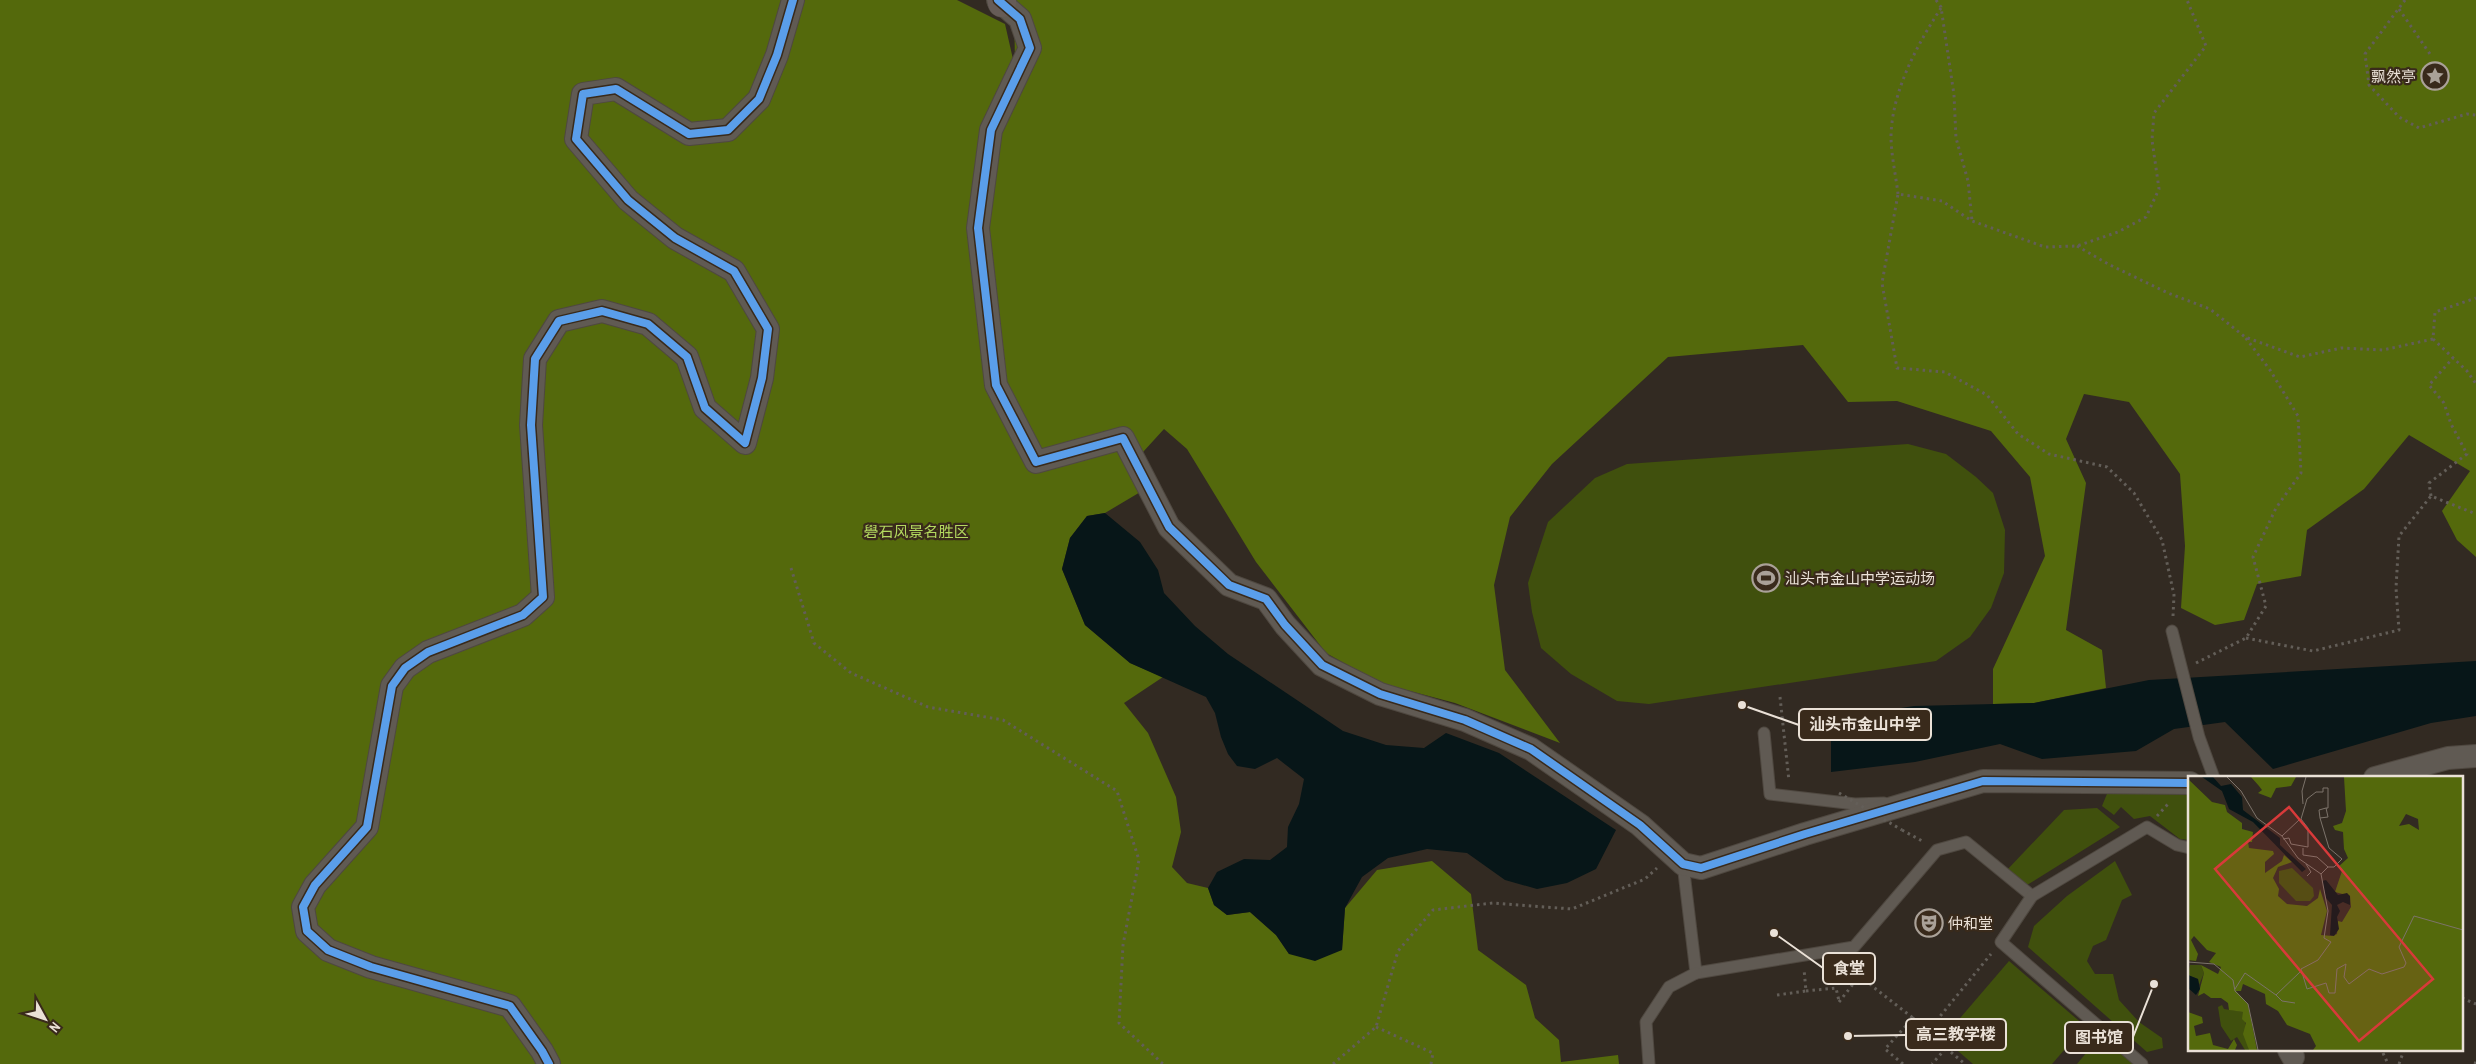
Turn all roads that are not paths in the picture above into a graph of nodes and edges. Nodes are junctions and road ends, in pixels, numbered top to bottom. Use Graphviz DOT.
graph roads {
  1 [pos="793,0"];
  2 [pos="1000,1"];
  3 [pos="2172,631"];
  4 [pos="1764,733"];
  5 [pos="2476,756"];
  6 [pos="2213,776"];
  7 [pos="2382,776"];
  8 [pos="2188,783"];
  9 [pos="1909,802"];
  10 [pos="2188,848"];
  11 [pos="1678,859"];
  12 [pos="2032,896"];
  13 [pos="1696,973"];
  14 [pos="549,1064"];
  15 [pos="1649,1064"];
  16 [pos="2142,1064"];
  1 -- 14 [label="street"];
  2 -- 11 [label="street"];
  3 -- 6 [label="lane"];
  4 -- 9 [label="lane"];
  5 -- 7 [label="street"];
  8 -- 9 [label="street"];
  9 -- 11 [label="street"];
  10 -- 12 [label="lane"];
  11 -- 13 [label="lane"];
  12 -- 13 [label="lane"];
  12 -- 16 [label="lane"];
  13 -- 15 [label="lane"];
}
